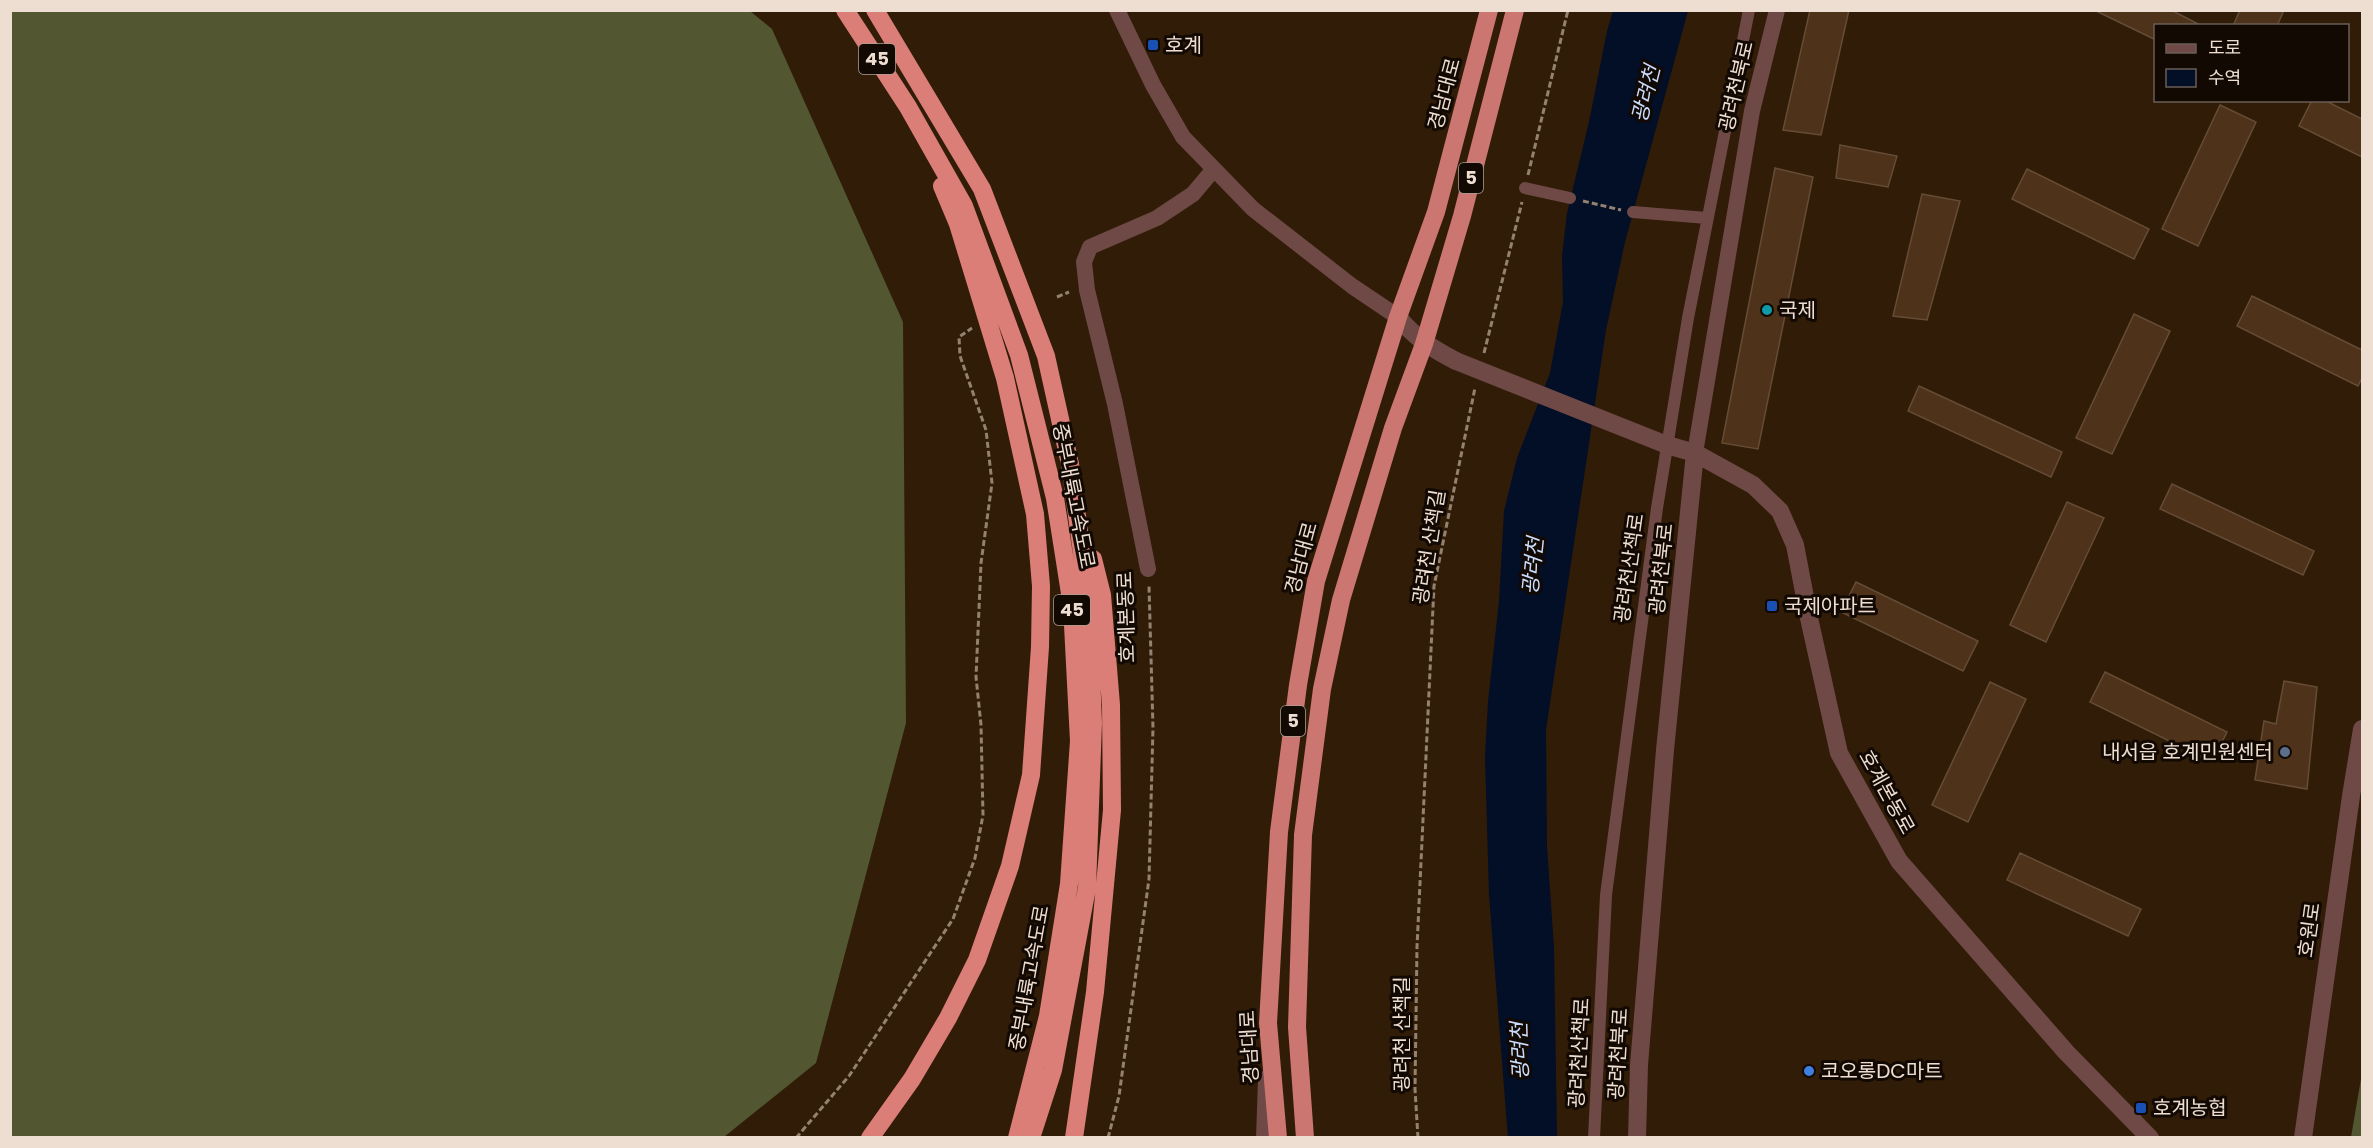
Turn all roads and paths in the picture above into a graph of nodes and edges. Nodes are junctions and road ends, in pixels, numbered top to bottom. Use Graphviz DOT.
graph roads {
  1 [pos="845,10"];
  2 [pos="875,10"];
  3 [pos="1117,10"];
  4 [pos="1489,10"];
  5 [pos="1515,10"];
  6 [pos="1568,10"];
  7 [pos="1749,10"];
  8 [pos="1777,10"];
  9 [pos="908,107"];
  10 [pos="1214,169"];
  11 [pos="1525,188"];
  12 [pos="1570,198"];
  13 [pos="1633,212"];
  14 [pos="1707,218"];
  15 [pos="1398,317"];
  16 [pos="976,325"];
  17 [pos="1424,344"];
  18 [pos="1482,359"];
  19 [pos="1477,382"];
  20 [pos="1667,445"];
  21 [pos="1695,453"];
  22 [pos="1070,464"];
  23 [pos="1148,569"];
  24 [pos="2362,729"];
  25 [pos="1268,1023"];
  26 [pos="1298,1027"];
  27 [pos="796,1137"];
  28 [pos="870,1137"];
  29 [pos="1017,1137"];
  30 [pos="1031,1137"];
  31 [pos="1074,1137"];
  32 [pos="1108,1137"];
  33 [pos="1265,1137"];
  34 [pos="1278,1137"];
  35 [pos="1305,1137"];
  36 [pos="1312,1137"];
  37 [pos="1418,1137"];
  38 [pos="1594,1137"];
  39 [pos="1637,1137"];
  40 [pos="2150,1137"];
  41 [pos="2303,1137"];
  1 -- 9 [label="highway, 중부내륙고속도로 / 45"];
  2 -- 22 [label="highway, 중부내륙고속도로 / 45"];
  3 -- 10 [label="street"];
  4 -- 15 [label="highway, 경남대로 / 5"];
  5 -- 17 [label="highway, 5"];
  6 -- 11 [label="path"];
  7 -- 14 [label="street, 광려천산책로"];
  8 -- 21 [label="street, 광려천북로"];
  9 -- 28 [label="highway"];
  9 -- 29 [label="highway, 중부내륙고속도로 / 45"];
  10 -- 15 [label="street"];
  10 -- 23 [label="street, 호계본동로"];
  11 -- 12 [label="street"];
  11 -- 18 [label="path"];
  12 -- 13 [label="path"];
  13 -- 14 [label="street"];
  14 -- 20 [label="street, 광려천산책로"];
  15 -- 17 [label="street, 호계본동로"];
  15 -- 25 [label="highway, 경남대로 / 5"];
  16 -- 27 [label="path"];
  17 -- 20 [label="street, 호계본동로, bridge"];
  17 -- 26 [label="highway, 5"];
  19 -- 37 [label="path, 광려천 산책길"];
  20 -- 21 [label="street, 호계본동로"];
  20 -- 38 [label="street, 광려천산책로"];
  21 -- 39 [label="street, 광려천북로"];
  21 -- 40 [label="street, 호계본동로"];
  22 -- 30 [label="highway, 중부내륙고속도로 / 45"];
  22 -- 31 [label="highway"];
  23 -- 32 [label="path, 호계본동로"];
  24 -- 41 [label="street, 호원로"];
  25 -- 33 [label="street"];
  25 -- 34 [label="highway, 경남대로 / 5"];
  26 -- 35 [label="highway, 5"];
  26 -- 36 [label="street"];
}
